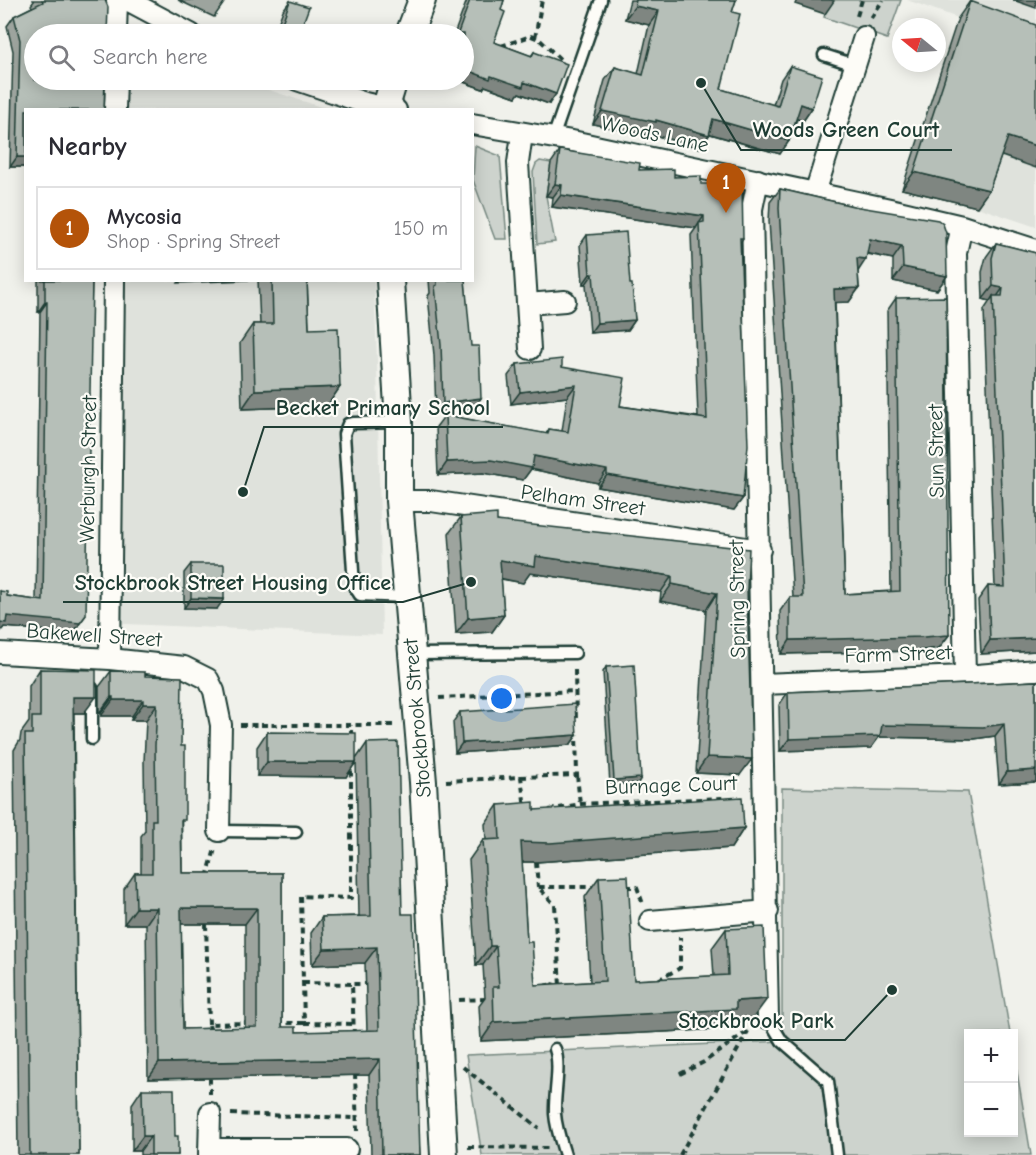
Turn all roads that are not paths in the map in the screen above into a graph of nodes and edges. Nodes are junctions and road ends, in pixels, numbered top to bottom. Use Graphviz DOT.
graph roads {
  1 [pos="117,0"];
  2 [pos="127,0"];
  3 [pos="422,0"];
  4 [pos="601,0"];
  5 [pos="116,24"];
  6 [pos="172,24"];
  7 [pos="413,24"];
  8 [pos="864,37"];
  9 [pos="824,55"];
  10 [pos="855,65"];
  11 [pos="116,90"];
  12 [pos="327,90"];
  13 [pos="392,90"];
  14 [pos="116,108"];
  15 [pos="385,108"];
  16 [pos="389,108"];
  17 [pos="474,124"];
  18 [pos="522,134"];
  19 [pos="553,138"];
  20 [pos="758,180"];
  21 [pos="815,193"];
  22 [pos="962,226"];
  23 [pos="1036,250"];
  24 [pos="114,282"];
  25 [pos="390,282"];
  26 [pos="565,301"];
  27 [pos="527,304"];
  28 [pos="530,349"];
  29 [pos="399,422"];
  30 [pos="399,501"];
  31 [pos="760,550"];
  32 [pos="406,597"];
  33 [pos="0,653"];
  34 [pos="575,653"];
  35 [pos="412,654"];
  36 [pos="98,662"];
  37 [pos="1036,670"];
  38 [pos="965,676"];
  39 [pos="92,681"];
  40 [pos="762,684"];
  41 [pos="92,739"];
  42 [pos="219,831"];
  43 [pos="296,832"];
  44 [pos="768,911"];
  45 [pos="650,921"];
  46 [pos="768,1017"];
  47 [pos="555,1049"];
  48 [pos="210,1113"];
  49 [pos="352,1144"];
  50 [pos="443,1151"];
  51 [pos="564,1151"];
  52 [pos="209,1152"];
  53 [pos="837,1155"];
  1 -- 5 [label="street"];
  2 -- 6 [label="street"];
  3 -- 7 [label="street"];
  4 -- 19 [label="lane"];
  8 -- 10 [label="street"];
  9 -- 10 [label="lane"];
  10 -- 21 [label="street"];
  11 -- 14 [label="street"];
  12 -- 15 [label="street"];
  13 -- 16 [label="street"];
  17 -- 18 [label="street, Woods Lane"];
  18 -- 19 [label="street, Woods Lane"];
  18 -- 27 [label="street"];
  19 -- 20 [label="street, Woods Lane"];
  20 -- 21 [label="street, Woods Lane"];
  20 -- 31 [label="street, Spring Street"];
  21 -- 22 [label="street, Woods Lane"];
  22 -- 23 [label="street, Woods Lane"];
  22 -- 38 [label="street, Sun Street"];
  24 -- 36 [label="street, Werburgh Street"];
  25 -- 29 [label="street, Stockbrook Street"];
  26 -- 27 [label="street"];
  27 -- 28 [label="street"];
  29 -- 30 [label="street, Stockbrook Street"];
  29 -- 32 [label="lane"];
  30 -- 31 [label="street, Pelham Street"];
  30 -- 32 [label="street, Stockbrook Street"];
  31 -- 40 [label="street, Spring Street"];
  32 -- 35 [label="street, Stockbrook Street"];
  33 -- 36 [label="street, Bakewell Street"];
  34 -- 35 [label="lane"];
  35 -- 50 [label="street, Stockbrook Street"];
  36 -- 42 [label="street, Bakewell Street"];
  37 -- 38 [label="street, Farm Street"];
  38 -- 40 [label="street, Farm Street"];
  39 -- 41 [label="lane"];
  40 -- 44 [label="street, Spring Street"];
  42 -- 43 [label="lane"];
  44 -- 45 [label="street"];
  44 -- 46 [label="street, Spring Street"];
  46 -- 53 [label="lane"];
  47 -- 51 [label="lane"];
  48 -- 52 [label="street"];
  49 -- 52 [label="street"];
}
